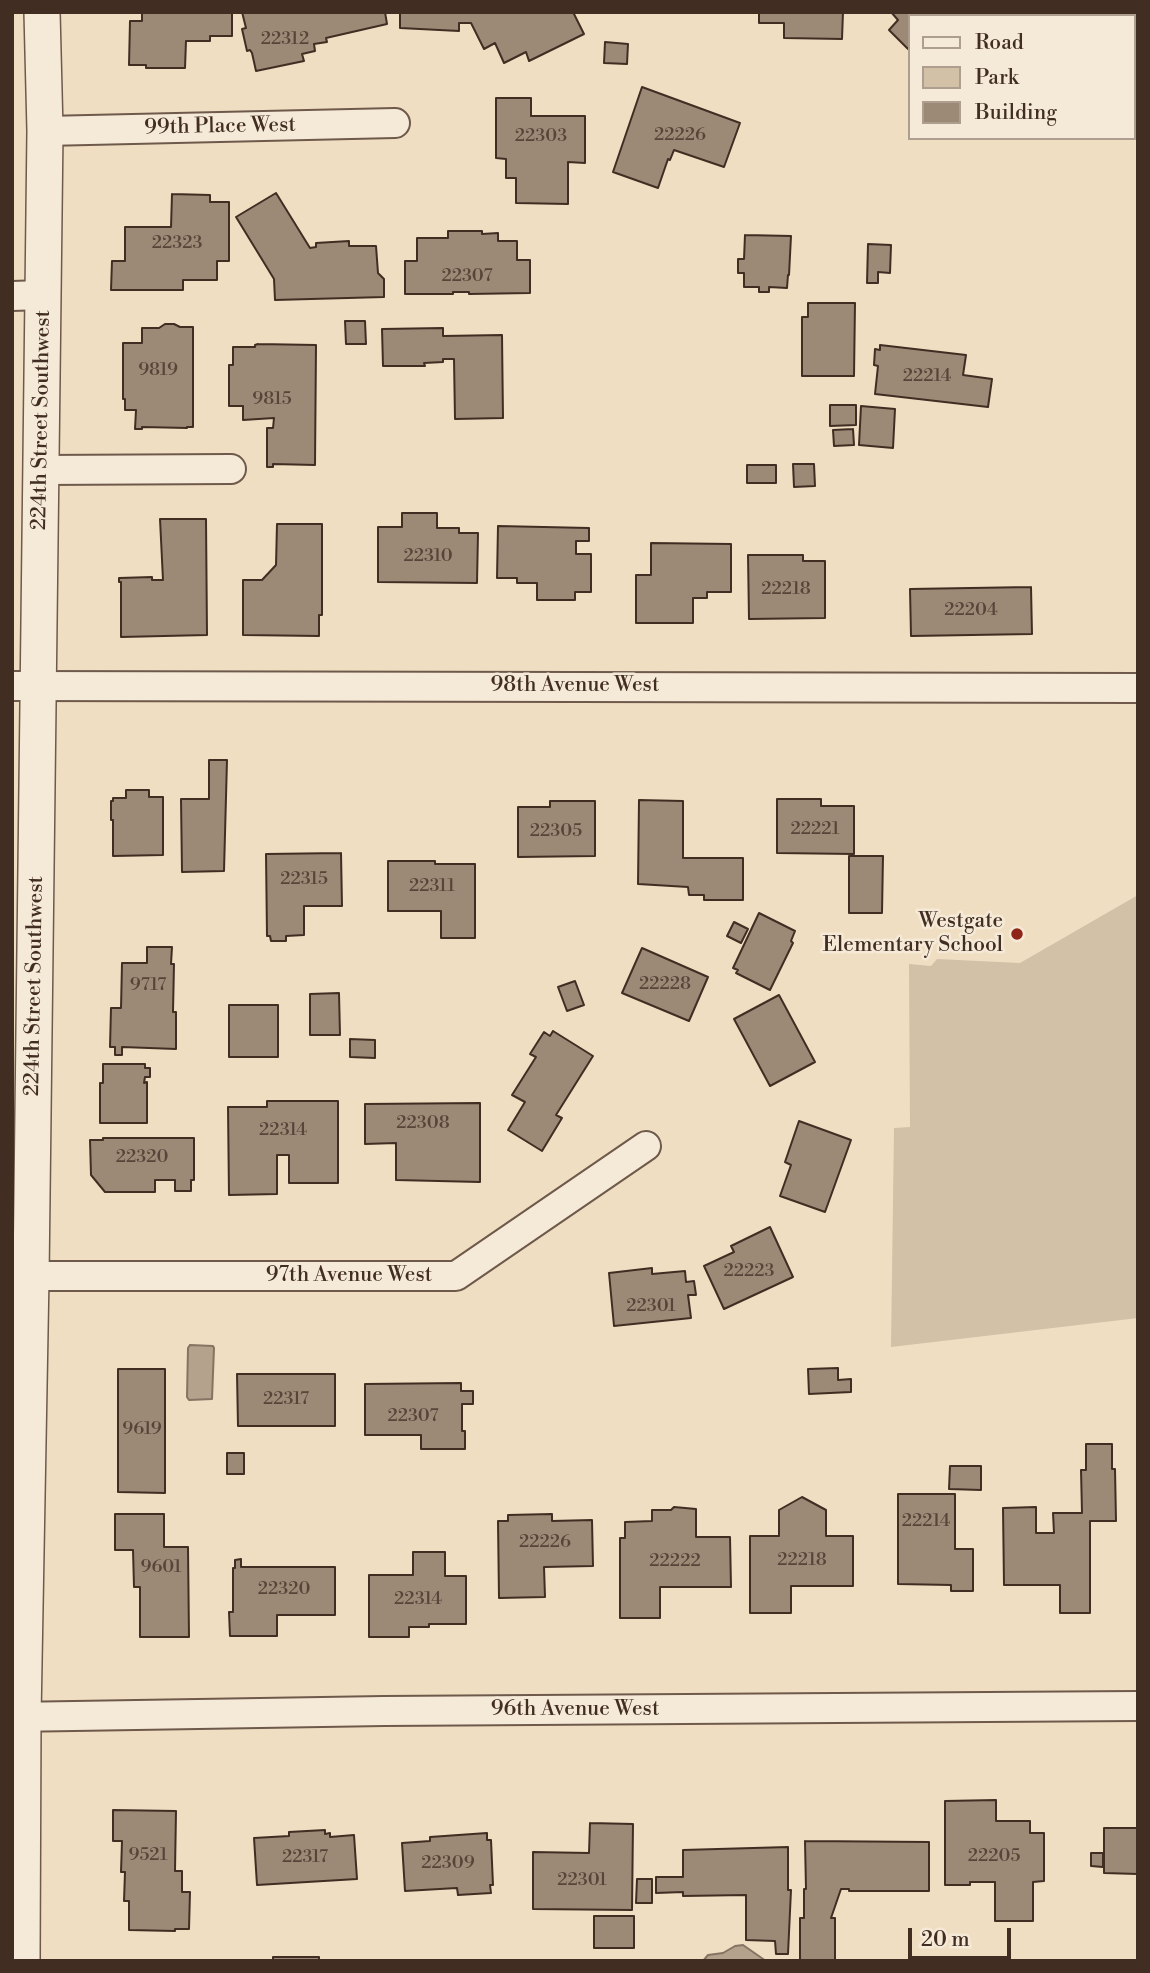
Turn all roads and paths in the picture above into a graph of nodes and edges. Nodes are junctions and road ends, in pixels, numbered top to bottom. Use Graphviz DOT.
graph roads {
  1 [pos="42,12"];
  2 [pos="395,124"];
  3 [pos="45,131"];
  4 [pos="28,295"];
  5 [pos="231,469"];
  6 [pos="42,470"];
  7 [pos="25,686"];
  8 [pos="1138,688"];
  9 [pos="646,1146"];
  10 [pos="22,1276"];
  11 [pos="1138,1706"];
  12 [pos="18,1717"];
  13 [pos="22,1961"];
  1 -- 3 [label="street, 224th Street Southwest"];
  2 -- 3 [label="street, 99th Place West"];
  3 -- 4 [label="street, 224th Street Southwest"];
  4 -- 6 [label="street, 224th Street Southwest"];
  5 -- 6 [label="street"];
  6 -- 7 [label="street, 224th Street Southwest"];
  7 -- 8 [label="street, 98th Avenue West"];
  7 -- 10 [label="street, 224th Street Southwest"];
  9 -- 10 [label="street, 97th Avenue West"];
  10 -- 12 [label="street, 224th Street Southwest"];
  11 -- 12 [label="street, 96th Avenue West"];
  12 -- 13 [label="street, 224th Street Southwest"];
}
